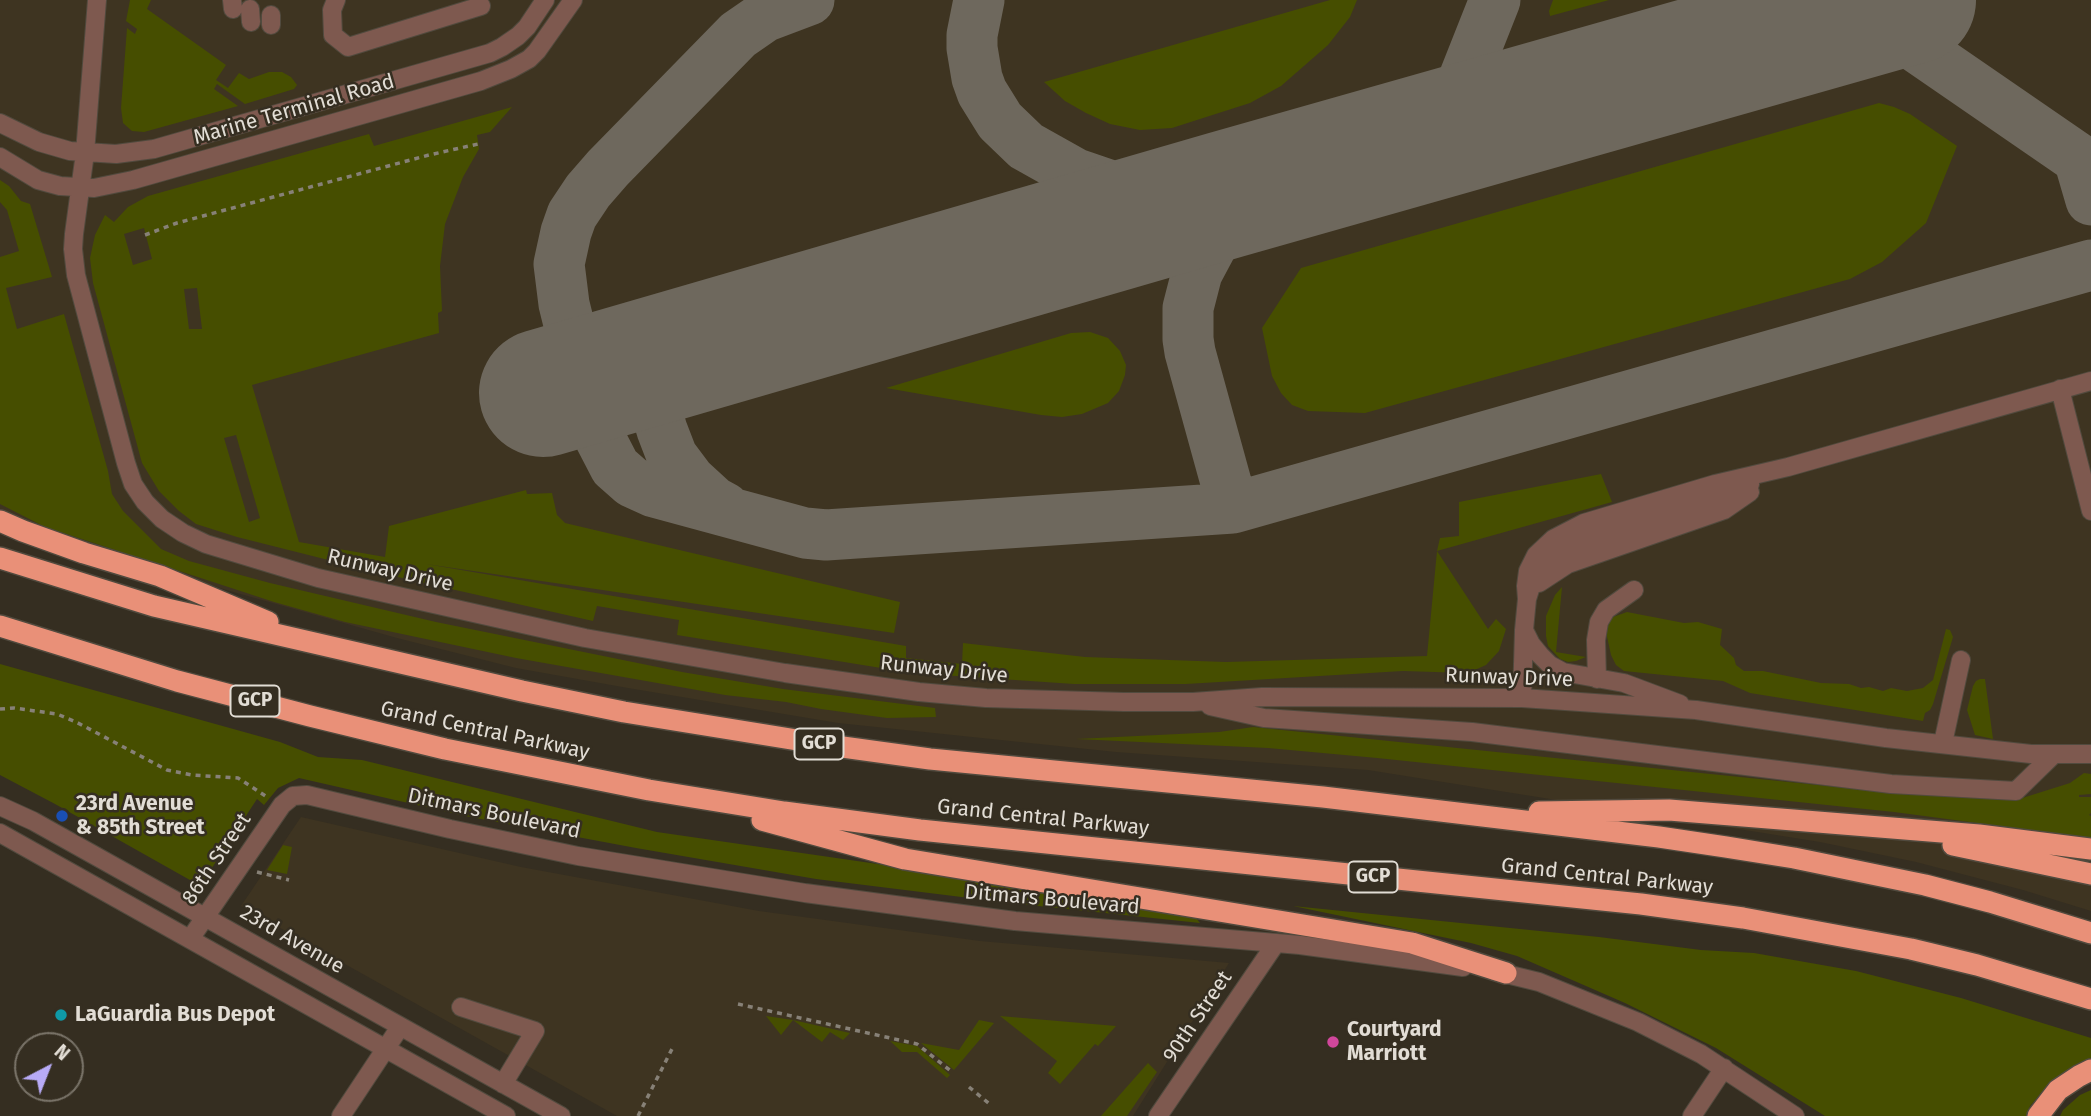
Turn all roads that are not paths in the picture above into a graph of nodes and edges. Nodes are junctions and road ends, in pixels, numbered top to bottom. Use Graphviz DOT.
graph roads {
  1 [pos="97,0"];
  2 [pos="336,0"];
  3 [pos="545,0"];
  4 [pos="573,0"];
  5 [pos="481,6"];
  6 [pos="313,104"];
  7 [pos="0,123"];
  8 [pos="319,127"];
  9 [pos="85,153"];
  10 [pos="0,157"];
  11 [pos="80,188"];
  12 [pos="2091,381"];
  13 [pos="2060,389"];
  14 [pos="2083,447"];
  15 [pos="1788,467"];
  16 [pos="2091,511"];
  17 [pos="0,521"];
  18 [pos="0,558"];
  19 [pos="1634,590"];
  20 [pos="1527,599"];
  21 [pos="0,625"];
  22 [pos="1524,630"];
  23 [pos="322,645"];
  24 [pos="1961,660"];
  25 [pos="1597,679"];
  26 [pos="1522,698"];
  27 [pos="1193,702"];
  28 [pos="1696,710"];
  29 [pos="1944,743"];
  30 [pos="2091,754"];
  31 [pos="2053,755"];
  32 [pos="649,790"];
  33 [pos="275,802"];
  34 [pos="3,813"];
  35 [pos="1459,813"];
  36 [pos="1789,821"];
  37 [pos="0,833"];
  38 [pos="2091,849"];
  39 [pos="2091,874"];
  40 [pos="205,917"];
  41 [pos="2091,933"];
  42 [pos="190,939"];
  43 [pos="1276,943"];
  44 [pos="1506,973"];
  45 [pos="2091,999"];
  46 [pos="461,1007"];
  47 [pos="400,1027"];
  48 [pos="387,1049"];
  49 [pos="1724,1068"];
  50 [pos="2091,1070"];
  51 [pos="503,1084"];
  52 [pos="341,1116"];
  53 [pos="506,1116"];
  54 [pos="561,1116"];
  55 [pos="1158,1116"];
  56 [pos="1692,1116"];
  57 [pos="1795,1116"];
  58 [pos="2038,1116"];
  1 -- 9 [label="street, Runway Drive"];
  2 -- 5 [label="street"];
  3 -- 6 [label="street, Marine Terminal Road"];
  4 -- 8 [label="street, Marine Terminal Road"];
  6 -- 8 [label="street"];
  6 -- 9 [label="street, Marine Terminal Road"];
  7 -- 9 [label="street, Marine Terminal Road"];
  8 -- 11 [label="street, Marine Terminal Road"];
  9 -- 11 [label="street, Runway Drive"];
  10 -- 11 [label="street, Marine Terminal Road"];
  11 -- 27 [label="street, Runway Drive"];
  12 -- 13 [label="street"];
  13 -- 14 [label="street"];
  13 -- 15 [label="street"];
  14 -- 16 [label="street"];
  15 -- 20 [label="street"];
  15 -- 20 [label="street"];
  17 -- 23 [label="highway"];
  18 -- 23 [label="highway, Grand Central Parkway / GCP"];
  19 -- 25 [label="street"];
  20 -- 22 [label="street"];
  21 -- 32 [label="highway, Grand Central Parkway / GCP"];
  22 -- 25 [label="street"];
  22 -- 26 [label="street"];
  23 -- 35 [label="highway, Grand Central Parkway / GCP"];
  24 -- 29 [label="street"];
  25 -- 28 [label="street"];
  26 -- 27 [label="street, Runway Drive"];
  26 -- 28 [label="street, Runway Drive"];
  27 -- 31 [label="street"];
  28 -- 29 [label="street, Runway Drive"];
  29 -- 31 [label="street, Runway Drive"];
  30 -- 31 [label="street, Runway Drive"];
  32 -- 44 [label="highway"];
  32 -- 45 [label="highway, Grand Central Parkway / GCP"];
  33 -- 40 [label="street, 86th Street"];
  33 -- 43 [label="street, Ditmars Boulevard"];
  34 -- 40 [label="street, 23rd Avenue"];
  35 -- 36 [label="highway"];
  35 -- 41 [label="highway, Grand Central Parkway / GCP"];
  36 -- 38 [label="highway"];
  36 -- 39 [label="highway"];
  37 -- 42 [label="street"];
  40 -- 42 [label="street, 86th Street"];
  40 -- 47 [label="street, 23rd Avenue"];
  42 -- 48 [label="street"];
  43 -- 44 [label="street, Ditmars Boulevard"];
  43 -- 55 [label="street, 90th Street"];
  44 -- 49 [label="street, Ditmars Boulevard"];
  46 -- 51 [label="street"];
  47 -- 48 [label="street"];
  47 -- 51 [label="street, 23rd Avenue"];
  48 -- 52 [label="street"];
  48 -- 53 [label="street"];
  49 -- 56 [label="street"];
  49 -- 57 [label="street, Ditmars Boulevard"];
  50 -- 58 [label="highway"];
  51 -- 54 [label="street, 23rd Avenue"];
}
